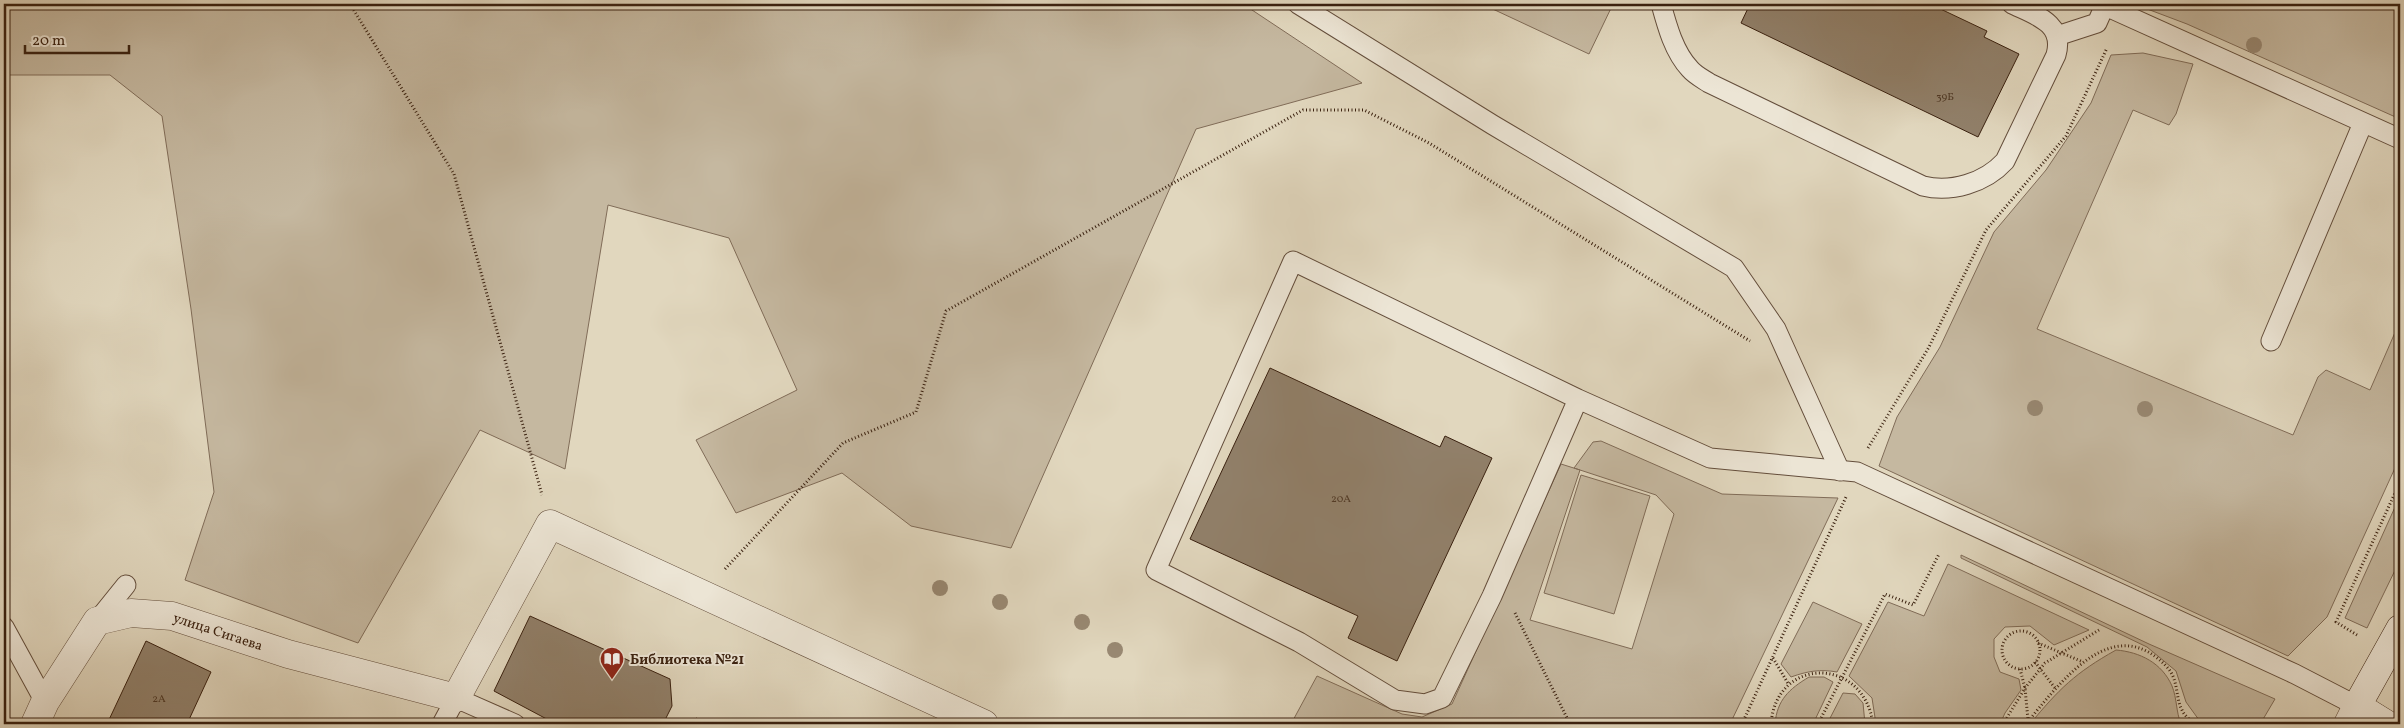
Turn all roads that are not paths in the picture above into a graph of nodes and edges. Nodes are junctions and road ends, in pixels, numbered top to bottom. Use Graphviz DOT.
graph roads {
  1 [pos="1298,4"];
  2 [pos="1662,4"];
  3 [pos="2012,4"];
  4 [pos="2103,5"];
  5 [pos="2057,36"];
  6 [pos="2363,123"];
  7 [pos="2400,139"];
  8 [pos="2271,341"];
  9 [pos="1578,399"];
  10 [pos="1849,472"];
  11 [pos="126,585"];
  12 [pos="97,621"];
  13 [pos="4,627"];
  14 [pos="2400,629"];
  15 [pos="456,698"];
  16 [pos="40,713"];
  17 [pos="2353,715"];
  18 [pos="442,724"];
  19 [pos="514,724"];
  20 [pos="984,724"];
  21 [pos="2386,724"];
  1 -- 10 [label="lane"];
  2 -- 5 [label="lane"];
  3 -- 5 [label="lane"];
  4 -- 5 [label="lane"];
  4 -- 6 [label="lane"];
  6 -- 7 [label="lane"];
  6 -- 8 [label="lane"];
  9 -- 9 [label="lane"];
  9 -- 10 [label="lane"];
  10 -- 17 [label="lane"];
  11 -- 12 [label="lane"];
  12 -- 15 [label="street, улица Сигаева"];
  12 -- 16 [label="street"];
  13 -- 16 [label="lane"];
  14 -- 17 [label="street"];
  15 -- 18 [label="lane"];
  15 -- 19 [label="lane"];
  15 -- 20 [label="street"];
  17 -- 21 [label="street"];
}
